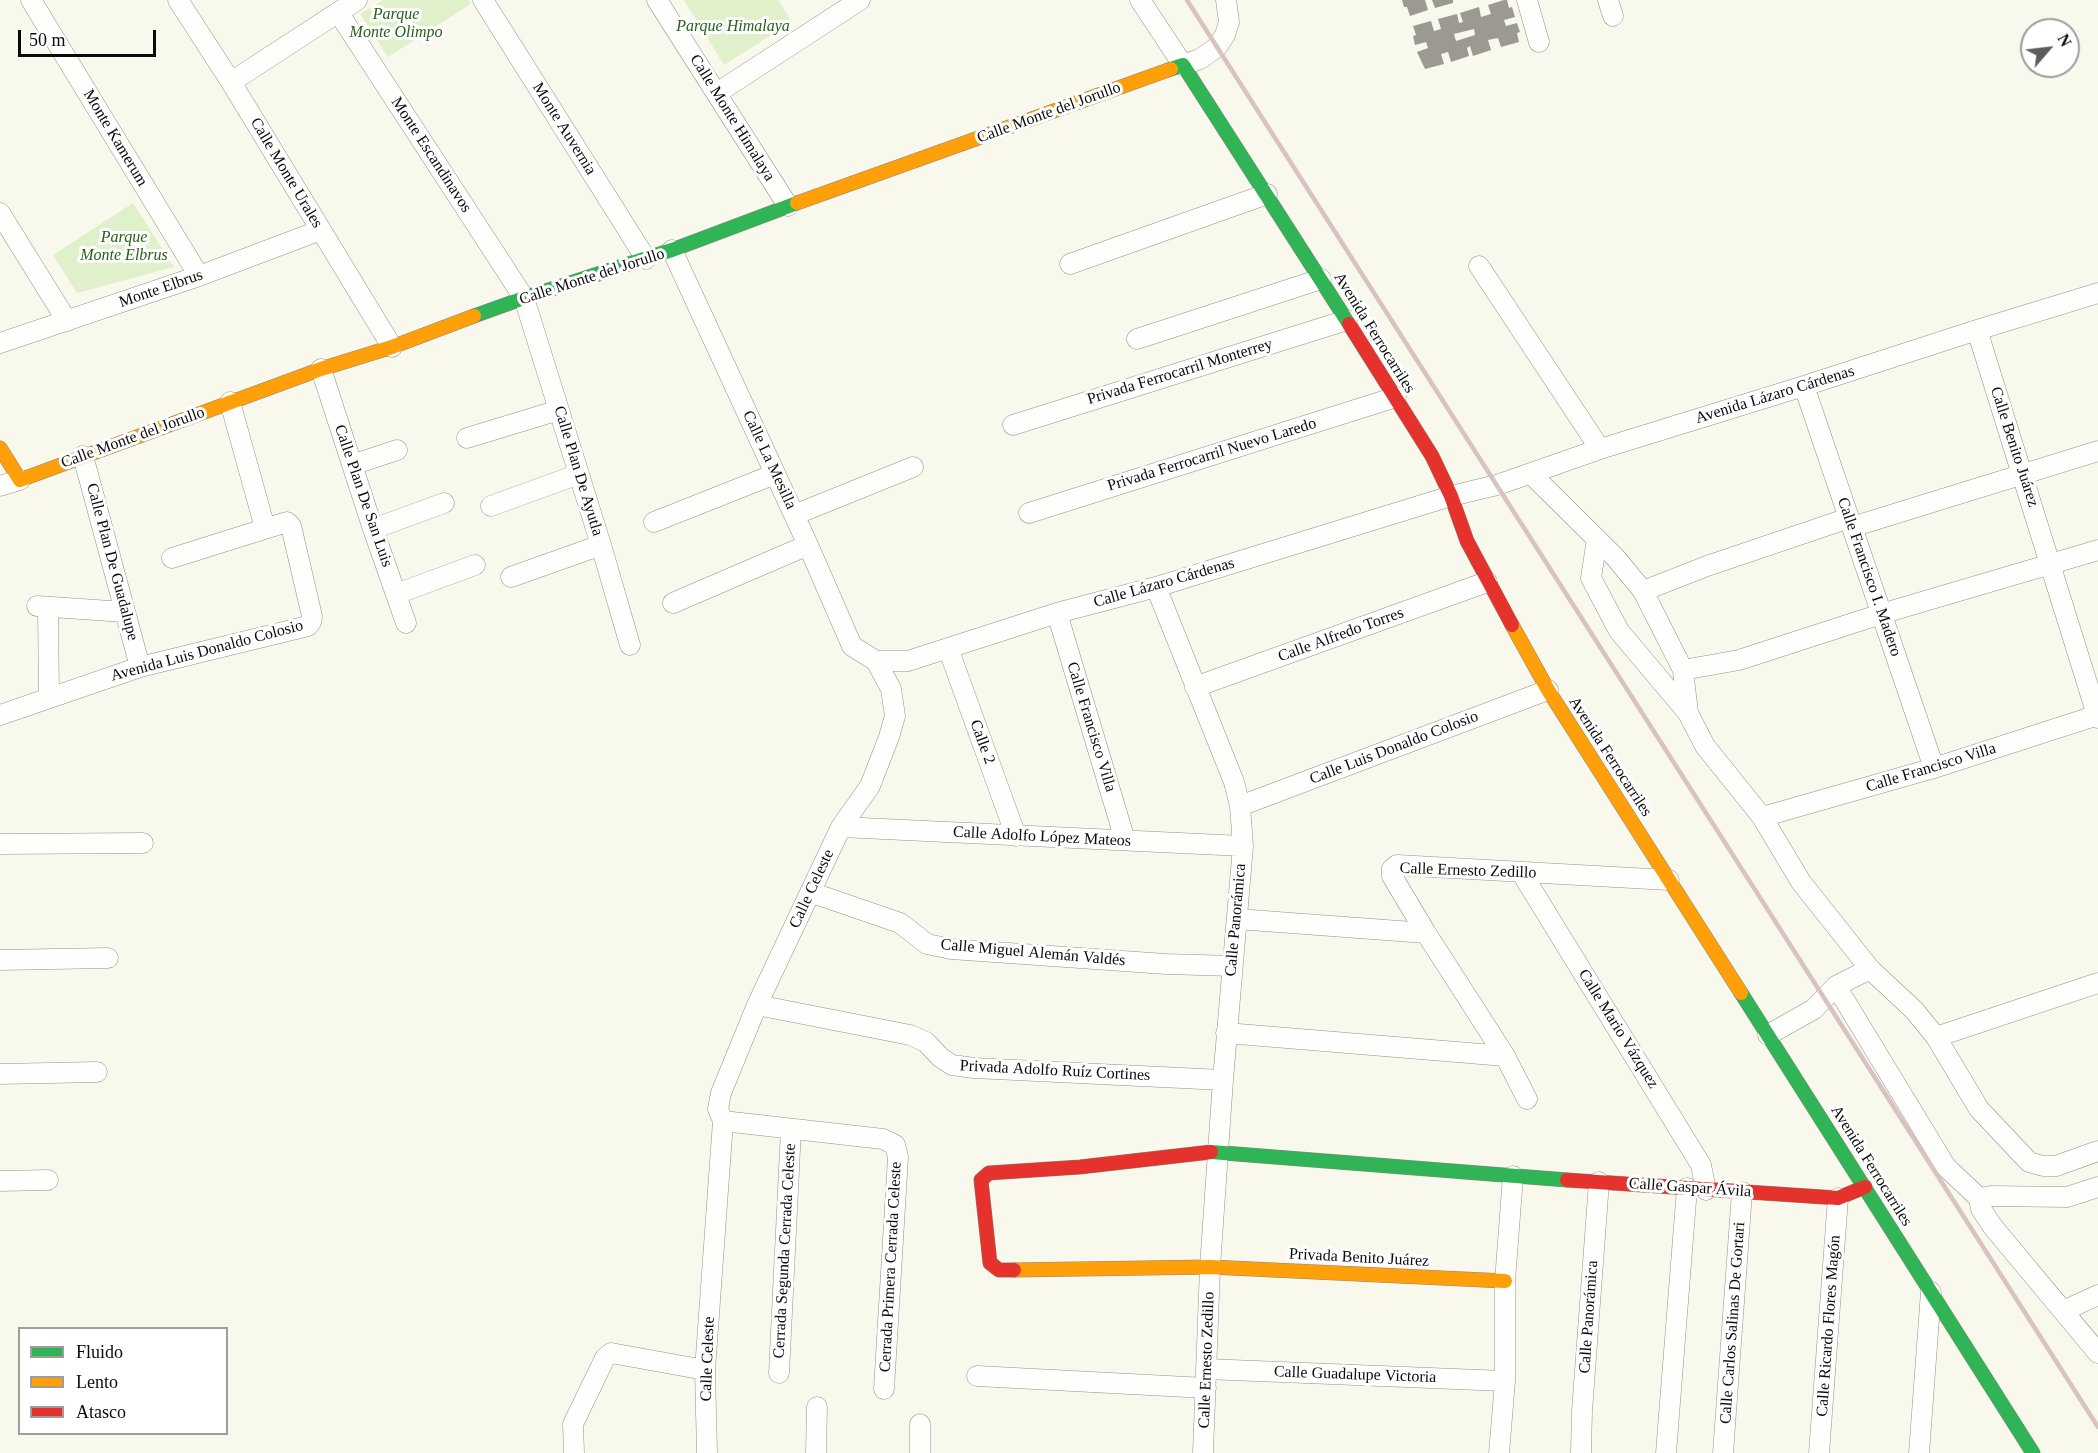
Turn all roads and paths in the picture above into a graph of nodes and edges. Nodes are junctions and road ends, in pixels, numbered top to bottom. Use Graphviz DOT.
graph roads {
  1 [pos="32,0"];
  2 [pos="178,0"];
  3 [pos="357,0"];
  4 [pos="483,0"];
  5 [pos="657,0"];
  6 [pos="860,0"];
  7 [pos="1140,0"];
  8 [pos="1226,0"];
  9 [pos="1527,0"];
  10 [pos="338,12"];
  11 [pos="1539,42"];
  12 [pos="1183,65"];
  13 [pos="231,82"];
  14 [pos="717,93"];
  15 [pos="1267,194"];
  16 [pos="788,206"];
  17 [pos="0,213"];
  18 [pos="321,230"];
  19 [pos="672,250"];
  20 [pos="646,259"];
  21 [pos="1070,264"];
  22 [pos="1479,266"];
  23 [pos="199,276"];
  24 [pos="1321,279"];
  25 [pos="2098,293"];
  26 [pos="524,298"];
  27 [pos="1347,320"];
  28 [pos="67,321"];
  29 [pos="1977,330"];
  30 [pos="1137,339"];
  31 [pos="0,343"];
  32 [pos="392,347"];
  33 [pos="321,369"];
  34 [pos="1804,386"];
  35 [pos="1396,397"];
  36 [pos="230,402"];
  37 [pos="559,410"];
  38 [pos="1013,425"];
  39 [pos="467,438"];
  40 [pos="0,448"];
  41 [pos="1600,449"];
  42 [pos="398,450"];
  43 [pos="2098,452"];
  44 [pos="83,456"];
  45 [pos="352,465"];
  46 [pos="913,467"];
  47 [pos="579,474"];
  48 [pos="775,474"];
  49 [pos="1531,474"];
  50 [pos="2023,475"];
  51 [pos="20,480"];
  52 [pos="0,486"];
  53 [pos="1451,496"];
  54 [pos="444,503"];
  55 [pos="491,506"];
  56 [pos="1029,513"];
  57 [pos="794,515"];
  58 [pos="654,522"];
  59 [pos="1850,523"];
  60 [pos="265,528"];
  61 [pos="373,529"];
  62 [pos="1597,539"];
  63 [pos="601,545"];
  64 [pos="808,545"];
  65 [pos="2098,550"];
  66 [pos="172,558"];
  67 [pos="2051,564"];
  68 [pos="476,565"];
  69 [pos="511,578"];
  70 [pos="1487,582"];
  71 [pos="1156,587"];
  72 [pos="1643,591"];
  73 [pos="396,594"];
  74 [pos="673,603"];
  75 [pos="125,612"];
  76 [pos="1057,613"];
  77 [pos="1881,614"];
  78 [pos="406,623"];
  79 [pos="630,645"];
  80 [pos="948,648"];
  81 [pos="876,661"];
  82 [pos="140,667"];
  83 [pos="1683,670"];
  84 [pos="1195,687"];
  85 [pos="1548,690"];
  86 [pos="49,698"];
  87 [pos="1688,713"];
  88 [pos="0,715"];
  89 [pos="2098,716"];
  90 [pos="1934,768"];
  91 [pos="1240,806"];
  92 [pos="1762,817"];
  93 [pos="841,827"];
  94 [pos="1016,836"];
  95 [pos="1125,840"];
  96 [pos="143,843"];
  97 [pos="0,844"];
  98 [pos="1243,846"];
  99 [pos="1521,872"];
  100 [pos="1669,880"];
  101 [pos="810,892"];
  102 [pos="1237,920"];
  103 [pos="1426,933"];
  104 [pos="108,958"];
  105 [pos="0,960"];
  106 [pos="1233,966"];
  107 [pos="1870,969"];
  108 [pos="2098,983"];
  109 [pos="1836,986"];
  110 [pos="757,1005"];
  111 [pos="1226,1033"];
  112 [pos="1768,1035"];
  113 [pos="1936,1037"];
  114 [pos="1505,1056"];
  115 [pos="97,1072"];
  116 [pos="0,1074"];
  117 [pos="1222,1080"];
  118 [pos="1527,1100"];
  119 [pos="723,1121"];
  120 [pos="791,1129"];
  121 [pos="1218,1151"];
  122 [pos="2098,1151"];
  123 [pos="1080,1167"];
  124 [pos="1513,1176"];
  125 [pos="48,1180"];
  126 [pos="0,1181"];
  127 [pos="1599,1182"];
  128 [pos="2098,1186"];
  129 [pos="1865,1187"];
  130 [pos="1696,1189"];
  131 [pos="1742,1192"];
  132 [pos="1838,1198"];
  133 [pos="1979,1198"];
  134 [pos="1210,1267"];
  135 [pos="1505,1281"];
  136 [pos="1931,1292"];
  137 [pos="2098,1295"];
  138 [pos="2063,1311"];
  139 [pos="2098,1353"];
  140 [pos="705,1370"];
  141 [pos="778,1373"];
  142 [pos="977,1376"];
  143 [pos="1206,1379"];
  144 [pos="1505,1381"];
  145 [pos="884,1389"];
  146 [pos="817,1407"];
  147 [pos="920,1424"];
  148 [pos="574,1453"];
  149 [pos="707,1453"];
  150 [pos="816,1453"];
  151 [pos="920,1453"];
  152 [pos="1203,1453"];
  153 [pos="1499,1453"];
  154 [pos="1581,1453"];
  155 [pos="1666,1453"];
  156 [pos="1723,1453"];
  157 [pos="1819,1453"];
  158 [pos="1919,1453"];
  159 [pos="2033,1453"];
  1 -- 23 [label="street, Monte Kamerum"];
  2 -- 13 [label="street, Calle Monte Urales"];
  3 -- 10 [label="street"];
  4 -- 20 [label="street, Monte Auvernia"];
  5 -- 14 [label="street, Calle Monte Himalaya"];
  6 -- 14 [label="street"];
  7 -- 12 [label="street"];
  8 -- 12 [label="street"];
  9 -- 11 [label="street"];
  10 -- 13 [label="street"];
  10 -- 26 [label="street, Monte Escandinavos"];
  12 -- 15 [label="street, Avenida Ferrocarriles"];
  12 -- 16 [label="street, Calle Monte del Jorullo"];
  13 -- 18 [label="street, Calle Monte Urales"];
  14 -- 16 [label="street, Calle Monte Himalaya"];
  15 -- 21 [label="street"];
  15 -- 24 [label="street, Avenida Ferrocarriles"];
  16 -- 19 [label="street, Calle Monte del Jorullo"];
  17 -- 28 [label="street"];
  18 -- 23 [label="street, Monte Elbrus"];
  18 -- 32 [label="street, Calle Monte Urales"];
  19 -- 20 [label="street, Calle Monte del Jorullo"];
  19 -- 48 [label="street, Calle La Mesilla"];
  20 -- 26 [label="street, Calle Monte del Jorullo"];
  22 -- 41 [label="street"];
  23 -- 28 [label="street, Monte Elbrus"];
  24 -- 27 [label="street, Avenida Ferrocarriles"];
  24 -- 30 [label="street"];
  25 -- 29 [label="street, Avenida Lázaro Cárdenas"];
  26 -- 32 [label="street, Calle Monte del Jorullo"];
  26 -- 37 [label="street, Calle Plan De Ayutla"];
  27 -- 35 [label="street, Avenida Ferrocarriles"];
  27 -- 38 [label="street, Privada Ferrocarril Monterrey"];
  28 -- 31 [label="street, Monte Elbrus"];
  29 -- 34 [label="street, Avenida Lázaro Cárdenas"];
  29 -- 50 [label="street, Calle Benito Juárez"];
  32 -- 33 [label="street, Calle Monte del Jorullo"];
  33 -- 36 [label="street, Calle Monte del Jorullo"];
  33 -- 45 [label="street, Calle Plan De San Luis"];
  34 -- 41 [label="street, Avenida Lázaro Cárdenas"];
  34 -- 59 [label="street, Calle Francisco I. Madero"];
  35 -- 53 [label="street, Avenida Ferrocarriles"];
  35 -- 56 [label="street, Privada Ferrocarril Nuevo Laredo"];
  36 -- 44 [label="street, Calle Monte del Jorullo"];
  36 -- 60 [label="street"];
  37 -- 39 [label="street"];
  37 -- 47 [label="street, Calle Plan De Ayutla"];
  40 -- 51 [label="street"];
  41 -- 49 [label="street, Avenida Lázaro Cárdenas"];
  42 -- 45 [label="street"];
  43 -- 50 [label="street"];
  44 -- 51 [label="street, Calle Monte del Jorullo"];
  44 -- 75 [label="street, Calle Plan De Guadalupe"];
  45 -- 61 [label="street, Calle Plan De San Luis"];
  46 -- 57 [label="street"];
  47 -- 55 [label="street"];
  47 -- 63 [label="street, Calle Plan De Ayutla"];
  48 -- 57 [label="street, Calle La Mesilla"];
  48 -- 58 [label="street"];
  49 -- 53 [label="street, Avenida Lázaro Cárdenas"];
  49 -- 62 [label="street"];
  50 -- 59 [label="street"];
  50 -- 67 [label="street, Calle Benito Juárez"];
  51 -- 52 [label="street, Calle Monte del Jorullo"];
  53 -- 70 [label="street, Avenida Ferrocarriles"];
  53 -- 71 [label="street, Calle Lázaro Cárdenas"];
  54 -- 61 [label="street"];
  57 -- 64 [label="street, Calle La Mesilla"];
  59 -- 72 [label="street"];
  59 -- 77 [label="street, Calle Francisco I. Madero"];
  60 -- 66 [label="street"];
  60 -- 82 [label="street, Avenida Luis Donaldo Colosio"];
  61 -- 73 [label="street, Calle Plan De San Luis"];
  62 -- 72 [label="street"];
  62 -- 87 [label="street"];
  63 -- 69 [label="street"];
  63 -- 79 [label="street, Calle Plan De Ayutla"];
  64 -- 74 [label="street"];
  64 -- 81 [label="street, Calle La Mesilla"];
  65 -- 67 [label="street"];
  67 -- 77 [label="street"];
  67 -- 89 [label="street, Calle Benito Juárez"];
  68 -- 73 [label="street"];
  70 -- 84 [label="street, Calle Alfredo Torres"];
  70 -- 85 [label="street, Avenida Ferrocarriles"];
  71 -- 76 [label="street, Calle Lázaro Cárdenas"];
  71 -- 84 [label="street, Calle Panorámica"];
  72 -- 83 [label="street"];
  73 -- 78 [label="street, Calle Plan De San Luis"];
  75 -- 82 [label="street, Calle Plan De Guadalupe"];
  75 -- 86 [label="street"];
  76 -- 80 [label="street, Calle Lázaro Cárdenas"];
  76 -- 95 [label="street, Calle Francisco Villa"];
  77 -- 83 [label="street"];
  77 -- 90 [label="street, Calle Francisco I. Madero"];
  80 -- 81 [label="street, Calle Lázaro Cárdenas"];
  80 -- 94 [label="street, Calle 2"];
  81 -- 93 [label="street, Calle Celeste"];
  82 -- 86 [label="street, Avenida Luis Donaldo Colosio"];
  83 -- 87 [label="street"];
  84 -- 91 [label="street, Calle Panorámica"];
  85 -- 91 [label="street, Calle Luis Donaldo Colosio"];
  85 -- 100 [label="street, Avenida Ferrocarriles"];
  86 -- 88 [label="street, Avenida Luis Donaldo Colosio"];
  87 -- 92 [label="street"];
  89 -- 90 [label="street, Calle Francisco Villa"];
  90 -- 92 [label="street, Calle Francisco Villa"];
  91 -- 98 [label="street, Calle Panorámica"];
  92 -- 107 [label="street"];
  93 -- 94 [label="street, Calle Adolfo López Mateos"];
  93 -- 101 [label="street, Calle Celeste"];
  94 -- 95 [label="street, Calle Adolfo López Mateos"];
  95 -- 98 [label="street, Calle Adolfo López Mateos"];
  96 -- 97 [label="street"];
  98 -- 102 [label="street, Calle Panorámica"];
  99 -- 100 [label="street, Calle Ernesto Zedillo"];
  99 -- 103 [label="street, Calle Ernesto Zedillo"];
  99 -- 130 [label="street, Calle Mario Vázquez"];
  100 -- 112 [label="street, Avenida Ferrocarriles"];
  101 -- 106 [label="street, Calle Miguel Alemán Valdés"];
  101 -- 110 [label="street, Calle Celeste"];
  102 -- 103 [label="street"];
  102 -- 106 [label="street, Calle Panorámica"];
  103 -- 114 [label="street, Calle Ernesto Zedillo"];
  104 -- 105 [label="street"];
  106 -- 111 [label="street, Calle Panorámica"];
  107 -- 109 [label="street"];
  107 -- 113 [label="street"];
  108 -- 113 [label="street"];
  109 -- 112 [label="street"];
  109 -- 133 [label="street"];
  110 -- 117 [label="street, Privada Adolfo Ruíz Cortines"];
  110 -- 119 [label="street, Calle Celeste"];
  111 -- 114 [label="street"];
  111 -- 117 [label="street, Calle Panorámica"];
  112 -- 129 [label="street, Avenida Ferrocarriles"];
  113 -- 122 [label="street"];
  114 -- 118 [label="street, Calle Ernesto Zedillo"];
  115 -- 116 [label="street"];
  117 -- 121 [label="street, Calle Panorámica"];
  119 -- 120 [label="street"];
  119 -- 140 [label="street, Calle Celeste"];
  120 -- 141 [label="street, Cerrada Segunda Cerrada Celeste"];
  120 -- 145 [label="street, Cerrada Primera Cerrada Celeste"];
  121 -- 123 [label="street, Calle Gaspar Ávila"];
  121 -- 124 [label="street, Calle Gaspar Ávila"];
  121 -- 134 [label="street, Calle Panorámica"];
  123 -- 134 [label="street, Privada Benito Juárez"];
  124 -- 127 [label="street, Calle Gaspar Ávila"];
  124 -- 135 [label="street"];
  125 -- 126 [label="street"];
  127 -- 130 [label="street, Calle Gaspar Ávila"];
  127 -- 154 [label="street, Calle Panorámica"];
  128 -- 133 [label="street"];
  129 -- 132 [label="street, Calle Gaspar Ávila"];
  129 -- 136 [label="street, Avenida Ferrocarriles"];
  130 -- 131 [label="street, Calle Gaspar Ávila"];
  130 -- 155 [label="street, Calle Mario Vázquez"];
  131 -- 132 [label="street, Calle Gaspar Ávila"];
  131 -- 156 [label="street, Calle Carlos Salinas De Gortari"];
  132 -- 157 [label="street, Calle Ricardo Flores Magón"];
  133 -- 138 [label="street"];
  134 -- 135 [label="street, Privada Benito Juárez"];
  134 -- 143 [label="street, Calle Ernesto Zedillo"];
  135 -- 144 [label="street"];
  136 -- 158 [label="street"];
  136 -- 159 [label="street, Avenida Ferrocarriles"];
  137 -- 138 [label="street"];
  138 -- 139 [label="street"];
  140 -- 148 [label="street"];
  140 -- 149 [label="street, Calle Celeste"];
  142 -- 143 [label="street, Calle Guadalupe Victoria"];
  143 -- 144 [label="street, Calle Guadalupe Victoria"];
  143 -- 152 [label="street, Calle Ernesto Zedillo"];
  144 -- 153 [label="street"];
  146 -- 150 [label="street"];
  147 -- 151 [label="street"];
}
